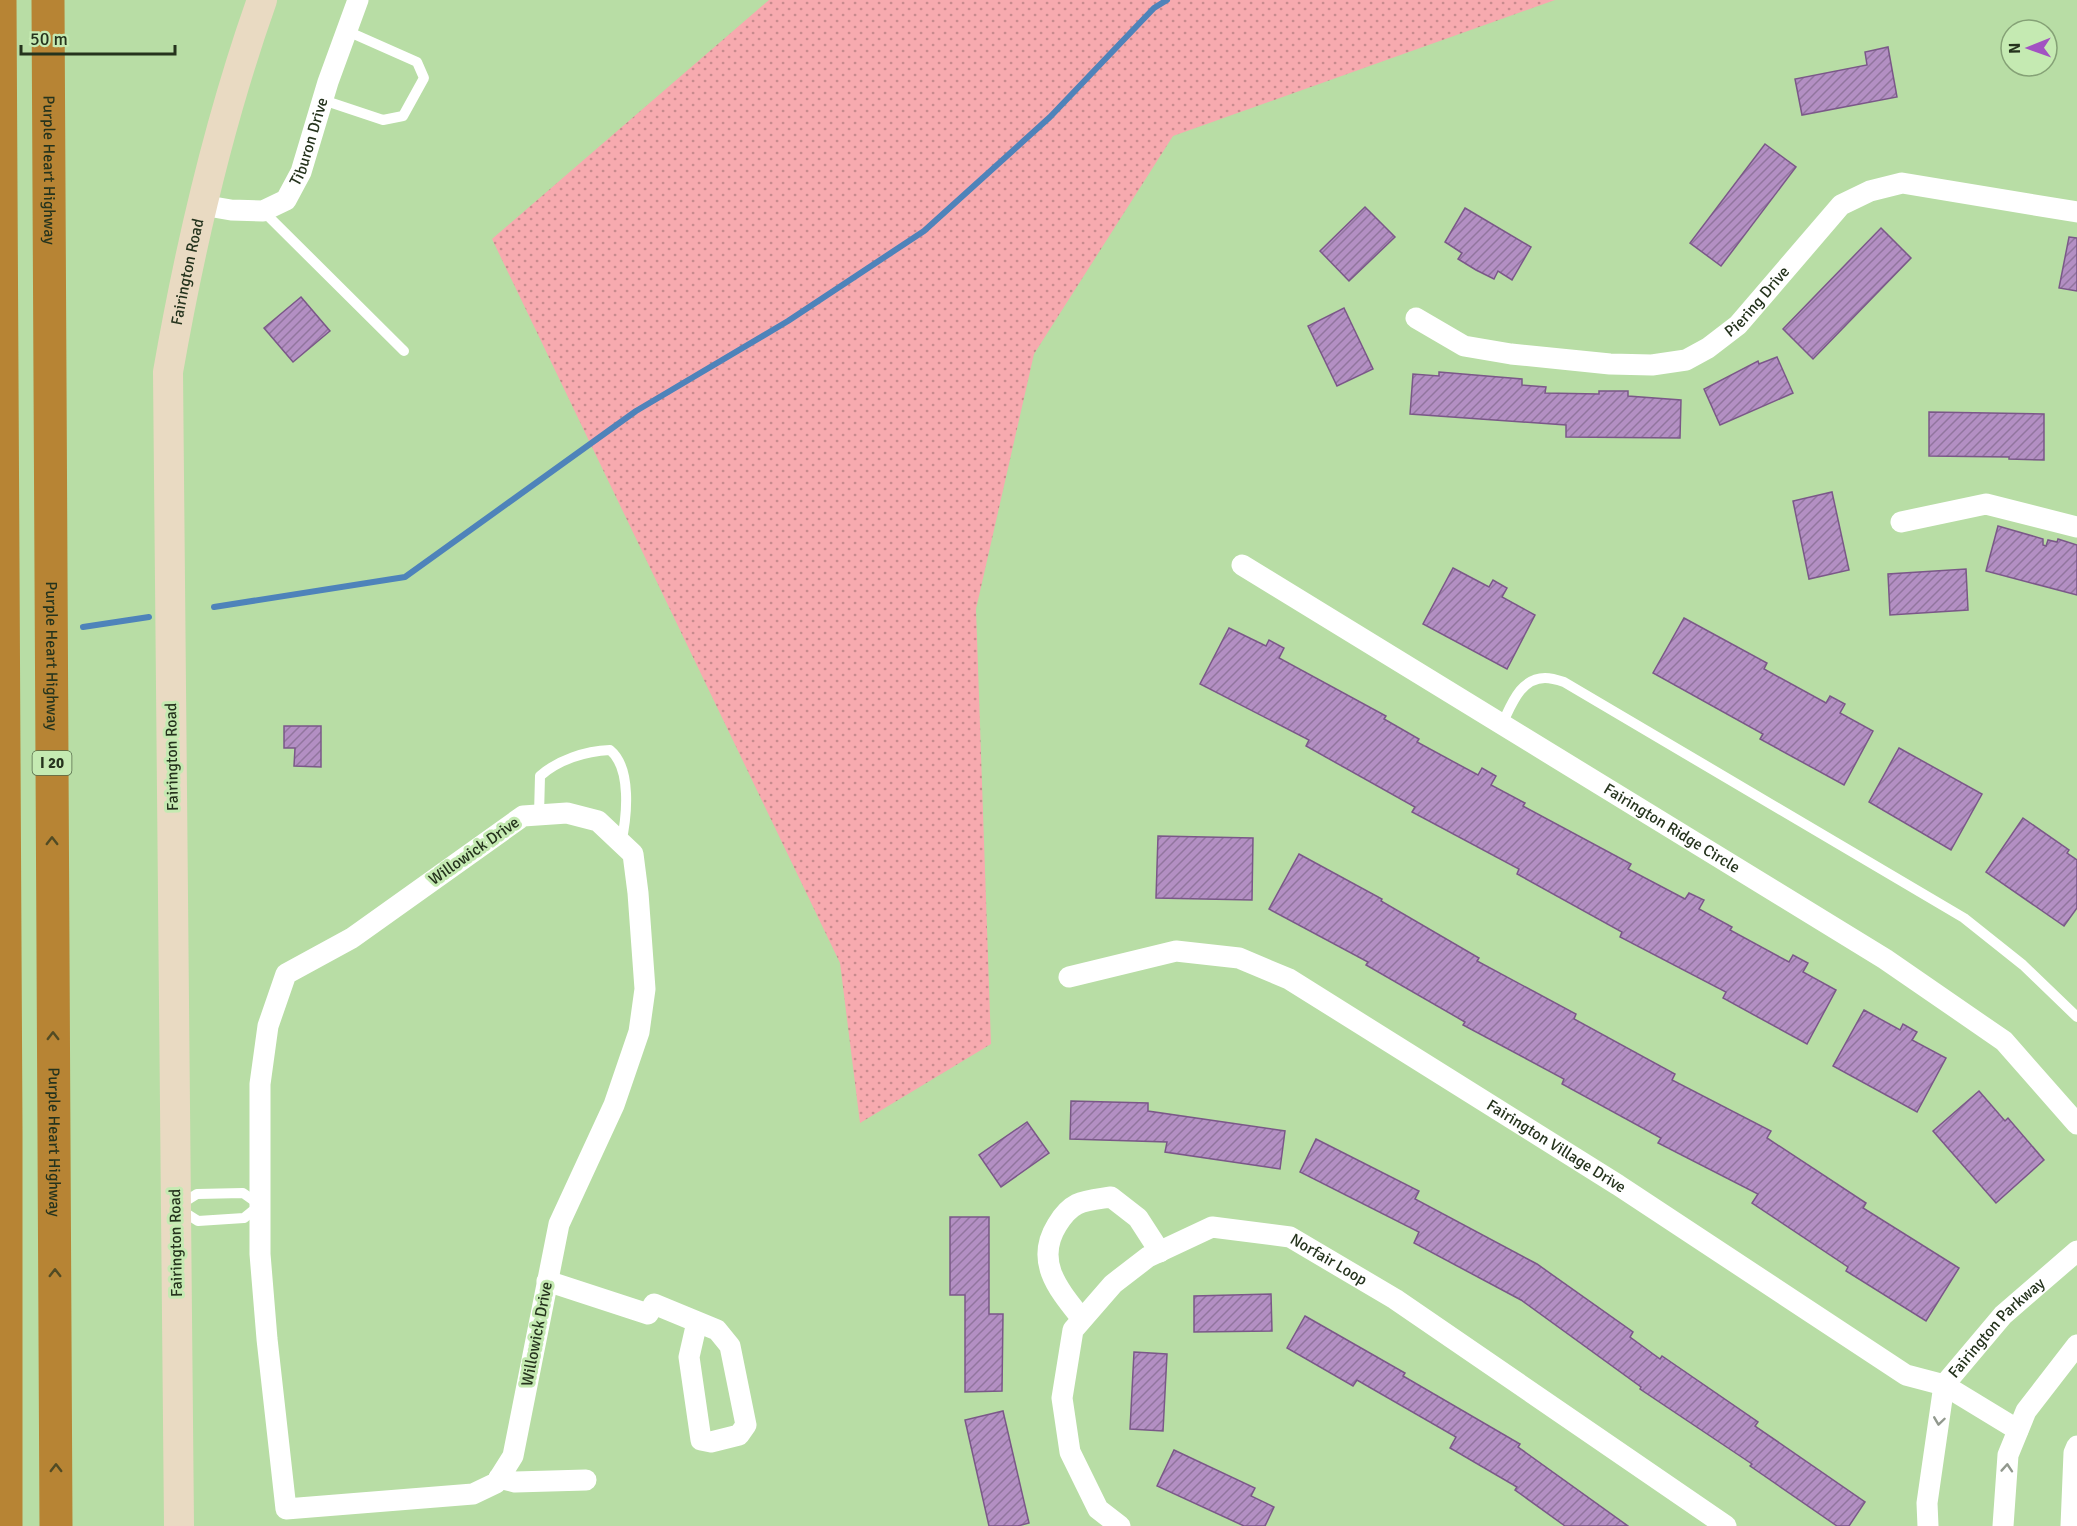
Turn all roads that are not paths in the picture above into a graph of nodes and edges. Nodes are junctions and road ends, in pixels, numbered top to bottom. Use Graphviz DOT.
graph roads {
  1 [pos="0,0"];
  2 [pos="48,0"];
  3 [pos="262,0"];
  4 [pos="358,0"];
  5 [pos="347,31"];
  6 [pos="323,100"];
  7 [pos="202,205"];
  8 [pos="262,211"];
  9 [pos="2077,212"];
  10 [pos="1416,318"];
  11 [pos="404,351"];
  12 [pos="1901,522"];
  13 [pos="2077,527"];
  14 [pos="1242,565"];
  15 [pos="1502,724"];
  16 [pos="539,815"];
  17 [pos="621,843"];
  18 [pos="1069,977"];
  19 [pos="2077,1017"];
  20 [pos="2077,1124"];
  21 [pos="260,1205"];
  22 [pos="176,1207"];
  23 [pos="2077,1251"];
  24 [pos="1160,1252"];
  25 [pos="547,1281"];
  26 [pos="1082,1319"];
  27 [pos="698,1322"];
  28 [pos="2077,1345"];
  29 [pos="1944,1385"];
  30 [pos="2018,1430"];
  31 [pos="2077,1446"];
  32 [pos="499,1479"];
  33 [pos="586,1480"];
  34 [pos="6,1526"];
  35 [pos="56,1526"];
  36 [pos="179,1526"];
  37 [pos="1120,1526"];
  38 [pos="1726,1526"];
  39 [pos="1928,1526"];
  40 [pos="2003,1526"];
  41 [pos="2071,1526"];
  1 -- 34 [label="highway"];
  35 -- 2 [label="highway, Purple Heart Highway / I 20, one-way"];
  3 -- 7 [label="street, Fairington Road"];
  4 -- 5 [label="street, Tiburon Drive"];
  5 -- 6 [label="street, Tiburon Drive"];
  5 -- 6 [label="lane"];
  6 -- 8 [label="street, Tiburon Drive"];
  7 -- 8 [label="street"];
  7 -- 22 [label="street, Fairington Road"];
  8 -- 11 [label="lane"];
  9 -- 10 [label="street, Piering Drive"];
  12 -- 13 [label="street"];
  14 -- 15 [label="street, Fairington Ridge Circle"];
  15 -- 19 [label="lane"];
  15 -- 20 [label="street, Fairington Ridge Circle"];
  16 -- 17 [label="street, Willowick Drive"];
  16 -- 17 [label="lane"];
  16 -- 21 [label="street, Willowick Drive"];
  17 -- 25 [label="street, Willowick Drive"];
  18 -- 29 [label="street, Fairington Village Drive"];
  21 -- 22 [label="lane"];
  21 -- 22 [label="lane"];
  21 -- 32 [label="street, Willowick Drive"];
  22 -- 36 [label="street, Fairington Road"];
  23 -- 29 [label="street, Fairington Parkway"];
  24 -- 26 [label="street, Norfair Loop"];
  24 -- 26 [label="street"];
  24 -- 38 [label="street, Norfair Loop"];
  25 -- 27 [label="street"];
  25 -- 32 [label="street, Willowick Drive"];
  26 -- 37 [label="street, Norfair Loop"];
  27 -- 27 [label="street"];
  28 -- 30 [label="street"];
  29 -- 30 [label="street, Fairington Village Drive"];
  29 -- 39 [label="street, Fairington Parkway, one-way"];
  40 -- 30 [label="street, one-way"];
  31 -- 41 [label="street"];
  32 -- 33 [label="street"];
}
